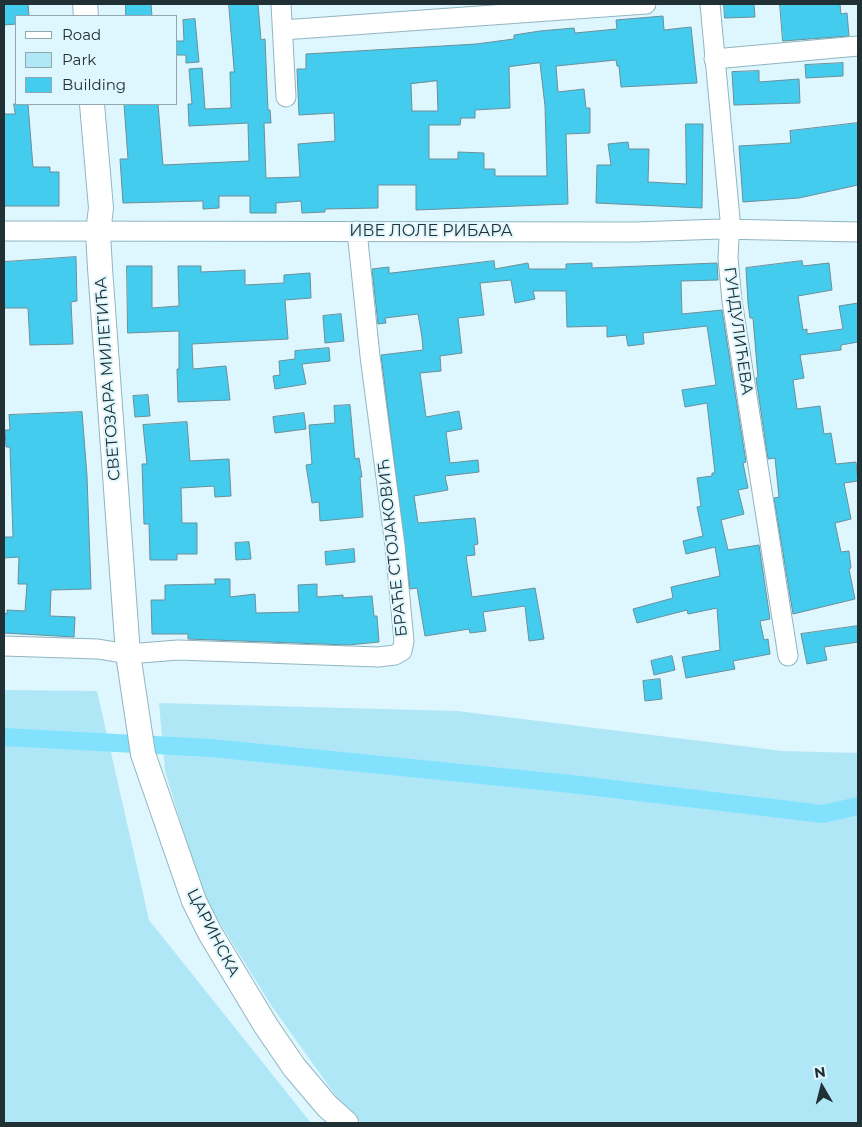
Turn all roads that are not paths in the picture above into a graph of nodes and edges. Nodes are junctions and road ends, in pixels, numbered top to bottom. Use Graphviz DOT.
graph roads {
  1 [pos="281,4"];
  2 [pos="646,4"];
  3 [pos="710,4"];
  4 [pos="505,8"];
  5 [pos="283,30"];
  6 [pos="858,46"];
  7 [pos="714,58"];
  8 [pos="286,97"];
  9 [pos="92,105"];
  10 [pos="4,231"];
  11 [pos="357,231"];
  12 [pos="729,231"];
  13 [pos="98,232"];
  14 [pos="858,232"];
  15 [pos="4,646"];
  16 [pos="128,654"];
  17 [pos="788,656"];
  18 [pos="346,1123"];
  1 -- 5 [label="street"];
  2 -- 4 [label="street"];
  3 -- 7 [label="street, ГУНДУЛИЋЕВА"];
  4 -- 5 [label="street"];
  5 -- 8 [label="street"];
  6 -- 7 [label="street"];
  7 -- 12 [label="street, ГУНДУЛИЋЕВА"];
  9 -- 13 [label="main road, СВЕТОЗАРА МИЛЕТИЋА"];
  10 -- 13 [label="street, ИВЕ ЛОЛЕ РИБАРА"];
  11 -- 12 [label="street, ИВЕ ЛОЛЕ РИБАРА"];
  11 -- 13 [label="street, ИВЕ ЛОЛЕ РИБАРА"];
  11 -- 16 [label="street, БРАЋЕ СТОЈАКОВИЋ"];
  12 -- 14 [label="street, ИВЕ ЛОЛЕ РИБАРА"];
  12 -- 17 [label="street, ГУНДУЛИЋЕВА"];
  13 -- 16 [label="main road, СВЕТОЗАРА МИЛЕТИЋА"];
  15 -- 16 [label="street"];
  16 -- 18 [label="main road, ЦАРИНСКА"];
}
